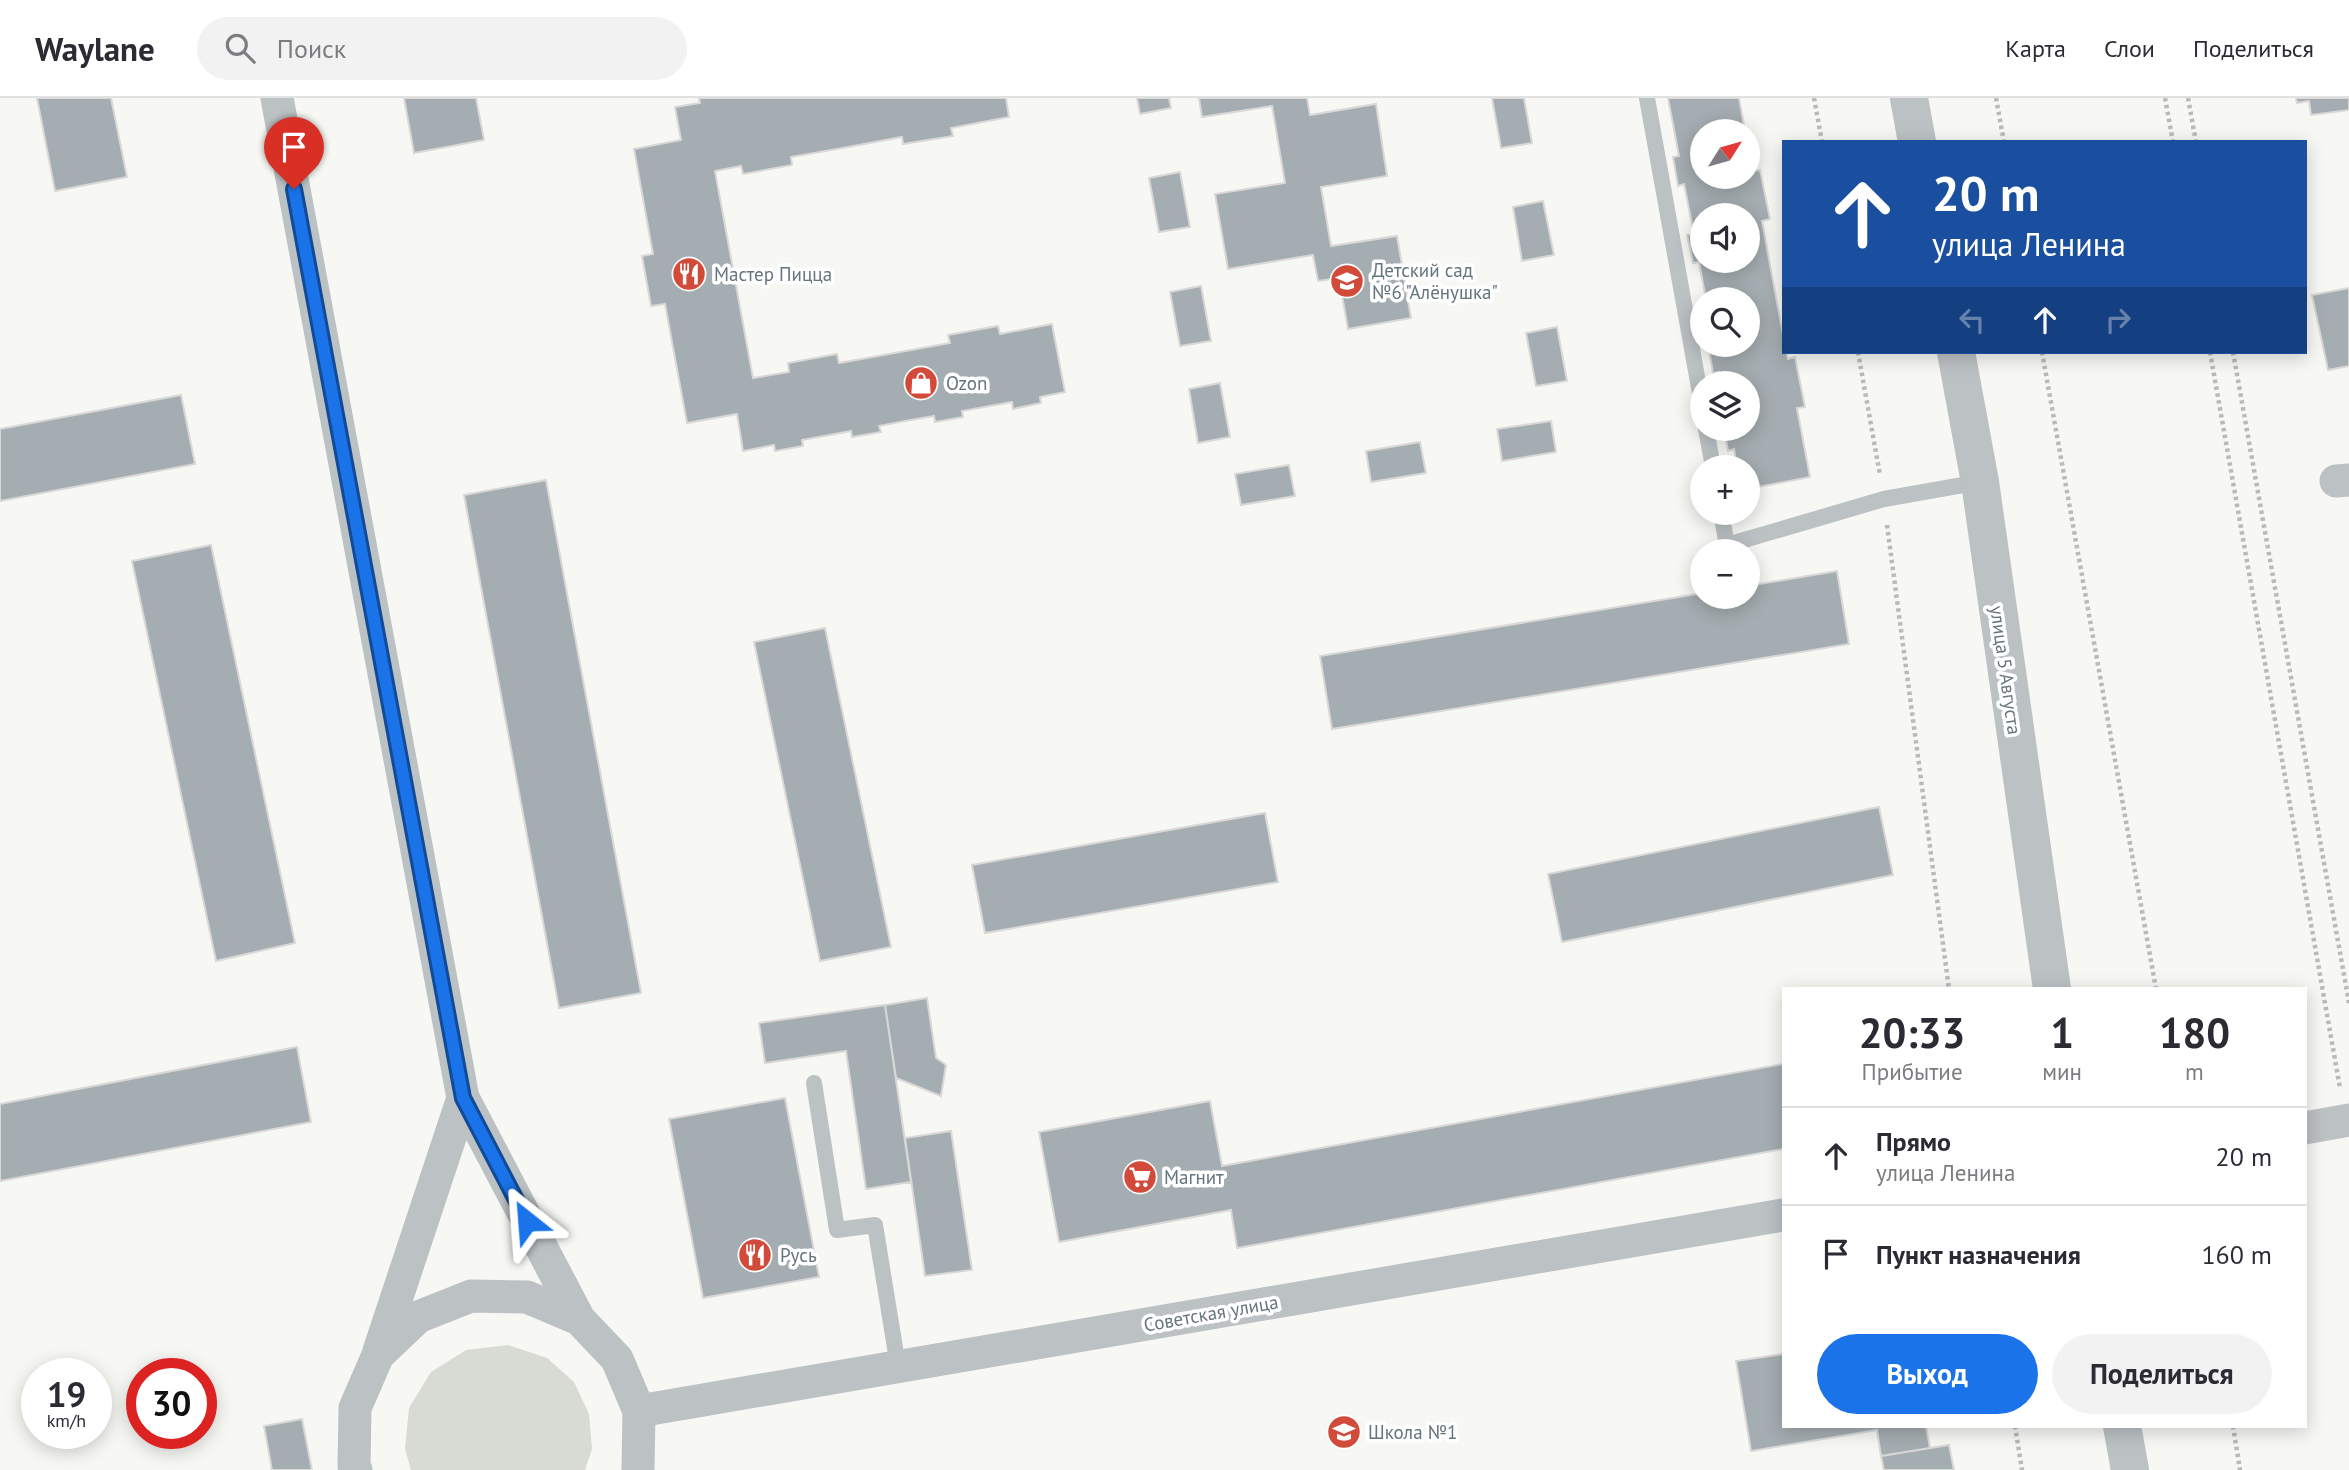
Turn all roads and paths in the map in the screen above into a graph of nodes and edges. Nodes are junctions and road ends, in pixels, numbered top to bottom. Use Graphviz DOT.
graph roads {
  1 [pos="277,98"];
  2 [pos="1647,98"];
  3 [pos="1814,98"];
  4 [pos="1909,98"];
  5 [pos="1996,98"];
  6 [pos="2165,98"];
  7 [pos="2188,98"];
  8 [pos="1822,140"];
  9 [pos="1917,140"];
  10 [pos="2004,140"];
  11 [pos="2173,140"];
  12 [pos="2196,140"];
  13 [pos="1858,354"];
  14 [pos="1956,354"];
  15 [pos="2042,354"];
  16 [pos="2210,354"];
  17 [pos="2233,354"];
  18 [pos="1696,371"];
  19 [pos="1980,482"];
  20 [pos="1884,499"];
  21 [pos="1723,525"];
  22 [pos="1949,987"];
  23 [pos="2052,987"];
  24 [pos="2156,987"];
  25 [pos="2349,1003"];
  26 [pos="814,1083"];
  27 [pos="463,1098"];
  28 [pos="2347,1120"];
  29 [pos="2307,1128"];
  30 [pos="1782,1215"];
  31 [pos="579,1319"];
  32 [pos="378,1356"];
  33 [pos="898,1366"];
  34 [pos="639,1411"];
  35 [pos="2015,1428"];
  36 [pos="2122,1428"];
  37 [pos="2233,1428"];
  38 [pos="356,1470"];
  39 [pos="638,1470"];
  40 [pos="2022,1470"];
  41 [pos="2130,1470"];
  42 [pos="2240,1470"];
  1 -- 27 [label="street"];
  2 -- 18 [label="lane"];
  3 -- 8 [label="path"];
  4 -- 9 [label="street"];
  5 -- 10 [label="path"];
  6 -- 11 [label="path"];
  7 -- 12 [label="path"];
  13 -- 20 [label="path"];
  14 -- 19 [label="street, улица 5 Августа"];
  15 -- 24 [label="path"];
  16 -- 28 [label="path"];
  17 -- 25 [label="path"];
  19 -- 20 [label="lane"];
  19 -- 23 [label="street, улица 5 Августа"];
  20 -- 21 [label="lane"];
  20 -- 22 [label="path"];
  26 -- 33 [label="lane"];
  27 -- 31 [label="street"];
  27 -- 32 [label="street"];
  28 -- 29 [label="street"];
  30 -- 33 [label="street, Советская улица"];
  31 -- 32 [label="street"];
  31 -- 34 [label="street"];
  32 -- 38 [label="street"];
  33 -- 34 [label="street, Советская улица"];
  34 -- 39 [label="street"];
  35 -- 40 [label="path"];
  36 -- 41 [label="street"];
  37 -- 42 [label="path"];
}
